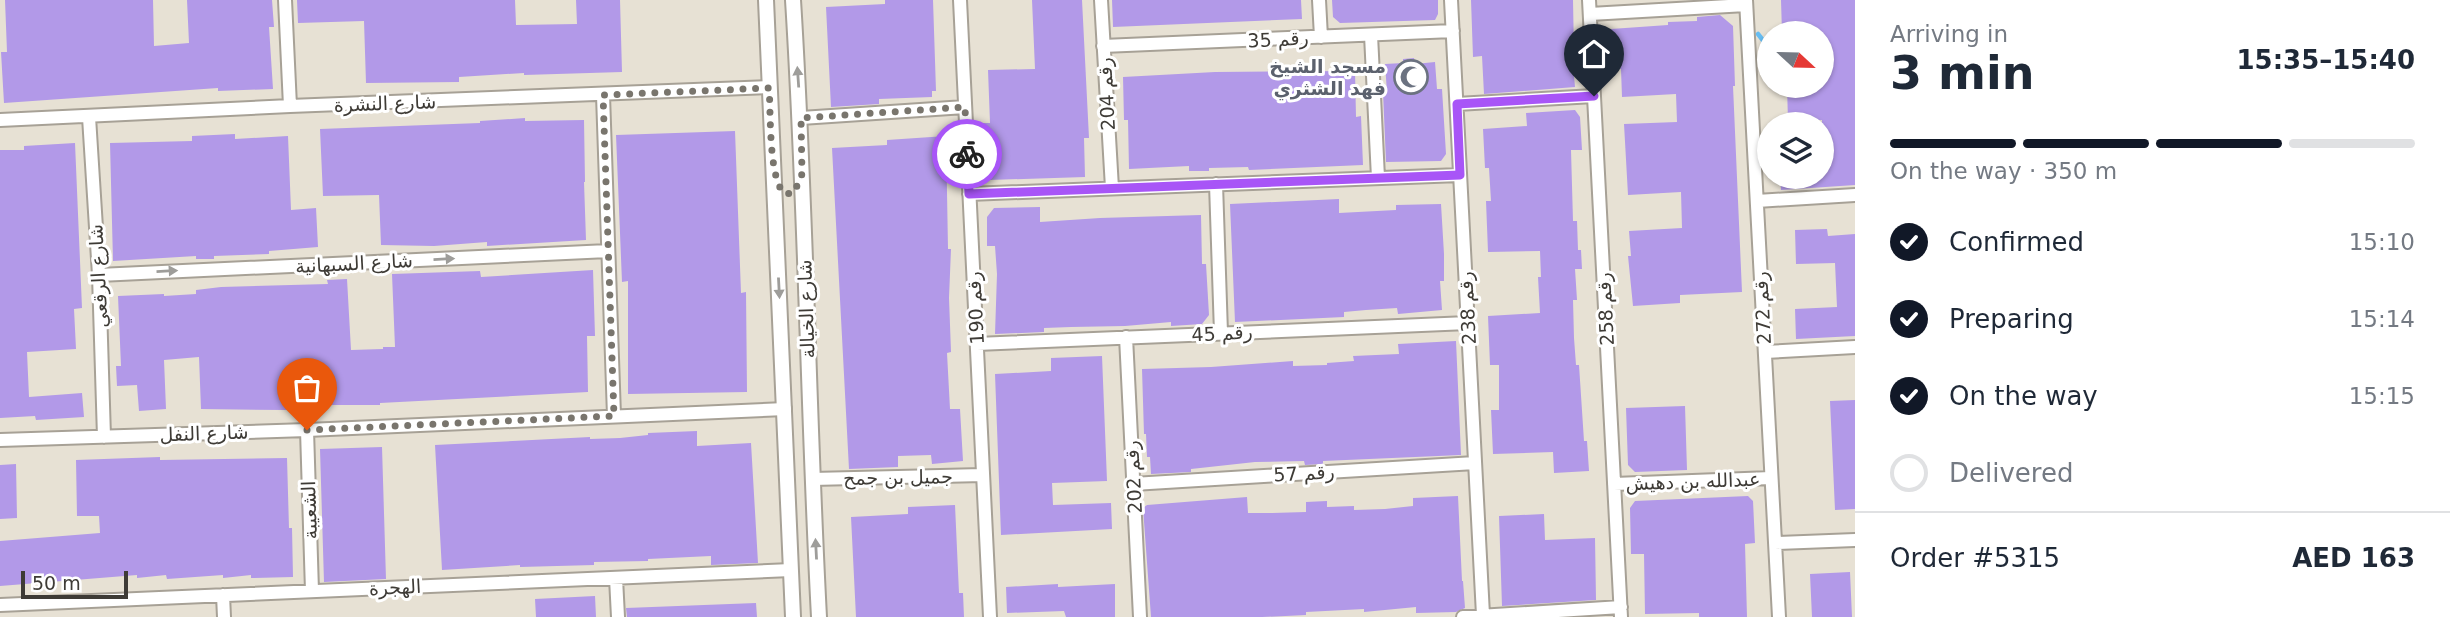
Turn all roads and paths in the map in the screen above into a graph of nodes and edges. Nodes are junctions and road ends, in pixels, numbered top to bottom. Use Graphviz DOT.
graph roads {
  1 [pos="285,0"];
  2 [pos="766,0"];
  3 [pos="793,0"];
  4 [pos="960,0"];
  5 [pos="1101,0"];
  6 [pos="1319,0"];
  7 [pos="1451,0"];
  8 [pos="1589,0"];
  9 [pos="1746,3"];
  10 [pos="1590,14"];
  11 [pos="1453,31"];
  12 [pos="1371,35"];
  13 [pos="1321,37"];
  14 [pos="1103,46"];
  15 [pos="769,88"];
  16 [pos="603,95"];
  17 [pos="1594,96"];
  18 [pos="1457,104"];
  19 [pos="290,106"];
  20 [pos="965,107"];
  21 [pos="89,117"];
  22 [pos="801,118"];
  23 [pos="0,120"];
  24 [pos="774,165"];
  25 [pos="802,174"];
  26 [pos="1460,175"];
  27 [pos="1378,178"];
  28 [pos="1216,184"];
  29 [pos="1112,188"];
  30 [pos="969,194"];
  31 [pos="1855,195"];
  32 [pos="1757,201"];
  33 [pos="777,241"];
  34 [pos="803,241"];
  35 [pos="608,251"];
  36 [pos="99,275"];
  37 [pos="1468,323"];
  38 [pos="1221,333"];
  39 [pos="1126,337"];
  40 [pos="977,344"];
  41 [pos="1855,347"];
  42 [pos="1765,352"];
  43 [pos="785,409"];
  44 [pos="614,416"];
  45 [pos="307,430"];
  46 [pos="104,437"];
  47 [pos="0,440"];
  48 [pos="1475,463"];
  49 [pos="984,475"];
  50 [pos="1771,478"];
  51 [pos="812,479"];
  52 [pos="1133,484"];
  53 [pos="1614,484"];
  54 [pos="1855,540"];
  55 [pos="1775,543"];
  56 [pos="791,570"];
  57 [pos="616,578"];
  58 [pos="312,591"];
  59 [pos="223,595"];
  60 [pos="0,605"];
  61 [pos="1621,612"];
  62 [pos="1483,615"];
  63 [pos="224,617"];
  64 [pos="618,617"];
  65 [pos="793,617"];
  66 [pos="819,617"];
  67 [pos="990,617"];
  68 [pos="1140,617"];
  69 [pos="1463,617"];
  70 [pos="1779,617"];
  1 -- 19 [label="street"];
  2 -- 15 [label="street, شارع الخيالة"];
  22 -- 3 [label="street, شارع الخيالة, one-way"];
  4 -- 20 [label="street, رقم 190"];
  5 -- 14 [label="street, رقم 204"];
  6 -- 13 [label="street"];
  7 -- 11 [label="street, رقم 238"];
  8 -- 10 [label="street, رقم 258"];
  9 -- 10 [label="street"];
  9 -- 32 [label="street, رقم 272"];
  10 -- 17 [label="street, رقم 258"];
  11 -- 12 [label="street, رقم 35"];
  11 -- 18 [label="street, رقم 238"];
  12 -- 13 [label="street, رقم 35"];
  12 -- 27 [label="street"];
  13 -- 14 [label="street, رقم 35"];
  14 -- 29 [label="street, رقم 204"];
  15 -- 16 [label="street, شارع النشرة"];
  15 -- 24 [label="street, شارع الخيالة"];
  16 -- 19 [label="street, شارع النشرة"];
  16 -- 35 [label="street"];
  17 -- 18 [label="street"];
  17 -- 53 [label="street, رقم 258"];
  18 -- 26 [label="street, رقم 238"];
  19 -- 21 [label="street, شارع النشرة"];
  20 -- 22 [label="street"];
  20 -- 30 [label="street, رقم 190"];
  21 -- 23 [label="street, شارع النشرة"];
  21 -- 36 [label="street, شارع الرقعي"];
  22 -- 25 [label="street, شارع الخيالة"];
  24 -- 25 [label="street"];
  24 -- 33 [label="street, شارع الخيالة"];
  25 -- 34 [label="street, شارع الخيالة"];
  26 -- 27 [label="street"];
  26 -- 37 [label="street, رقم 238"];
  27 -- 28 [label="street"];
  28 -- 29 [label="street"];
  28 -- 38 [label="street"];
  29 -- 30 [label="street"];
  30 -- 40 [label="street, رقم 190"];
  31 -- 32 [label="street"];
  32 -- 42 [label="street, رقم 272"];
  33 -- 34 [label="street"];
  33 -- 43 [label="street, شارع الخيالة, one-way"];
  34 -- 51 [label="street, شارع الخيالة"];
  36 -- 35 [label="street, شارع السبهانية, one-way"];
  35 -- 44 [label="street"];
  36 -- 46 [label="street, شارع الرقعي"];
  37 -- 38 [label="street, رقم 45"];
  37 -- 48 [label="street, رقم 238"];
  38 -- 39 [label="street, رقم 45"];
  39 -- 40 [label="street, رقم 45"];
  39 -- 52 [label="street, رقم 202"];
  40 -- 49 [label="street, رقم 190"];
  41 -- 42 [label="street"];
  42 -- 50 [label="street, رقم 272"];
  43 -- 44 [label="street, شارع النفل"];
  43 -- 56 [label="street, شارع الخيالة"];
  44 -- 45 [label="street, شارع النفل"];
  45 -- 46 [label="street, شارع النفل"];
  45 -- 58 [label="street, الشعيبة"];
  46 -- 47 [label="street, شارع النفل"];
  48 -- 52 [label="street, رقم 57"];
  48 -- 62 [label="street, رقم 238"];
  49 -- 51 [label="street, جميل بن جمح"];
  49 -- 67 [label="street, رقم 190"];
  50 -- 53 [label="street, عبدالله بن دهيش"];
  50 -- 55 [label="street, رقم 272"];
  66 -- 51 [label="street, شارع الخيالة, one-way"];
  52 -- 68 [label="street, رقم 202"];
  53 -- 61 [label="street, رقم 258"];
  54 -- 55 [label="street"];
  55 -- 70 [label="street, رقم 272"];
  56 -- 57 [label="street, الهجرة"];
  56 -- 65 [label="street, شارع الخيالة"];
  57 -- 58 [label="street, الهجرة"];
  57 -- 64 [label="street"];
  58 -- 59 [label="street, الهجرة"];
  59 -- 60 [label="street, الهجرة"];
  59 -- 63 [label="street"];
  61 -- 62 [label="street"];
  62 -- 69 [label="street"];
}
